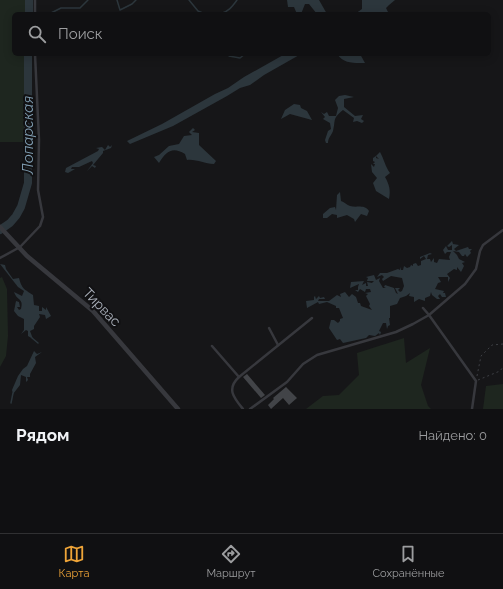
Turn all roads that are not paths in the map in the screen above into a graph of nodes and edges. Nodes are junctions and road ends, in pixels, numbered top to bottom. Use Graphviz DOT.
graph roads {
  1 [pos="35,0"];
  2 [pos="35,12"];
  3 [pos="35,56"];
  4 [pos="1,228"];
  5 [pos="503,230"];
  6 [pos="20,247"];
  7 [pos="0,258"];
  8 [pos="423,308"];
  9 [pos="429,315"];
  10 [pos="312,318"];
  11 [pos="269,328"];
  12 [pos="278,345"];
  13 [pos="212,346"];
  14 [pos="239,378"];
  15 [pos="178,409"];
  16 [pos="243,409"];
  17 [pos="250,409"];
  18 [pos="472,409"];
  1 -- 2 [label="lane"];
  3 -- 6 [label="lane"];
  4 -- 6 [label="street, Тирвас"];
  5 -- 9 [label="lane"];
  6 -- 7 [label="lane"];
  6 -- 15 [label="street, Тирвас"];
  8 -- 9 [label="lane"];
  9 -- 17 [label="lane"];
  9 -- 18 [label="lane"];
  10 -- 12 [label="lane"];
  11 -- 12 [label="lane"];
  12 -- 14 [label="lane"];
  13 -- 14 [label="lane"];
  14 -- 16 [label="lane"];
}
